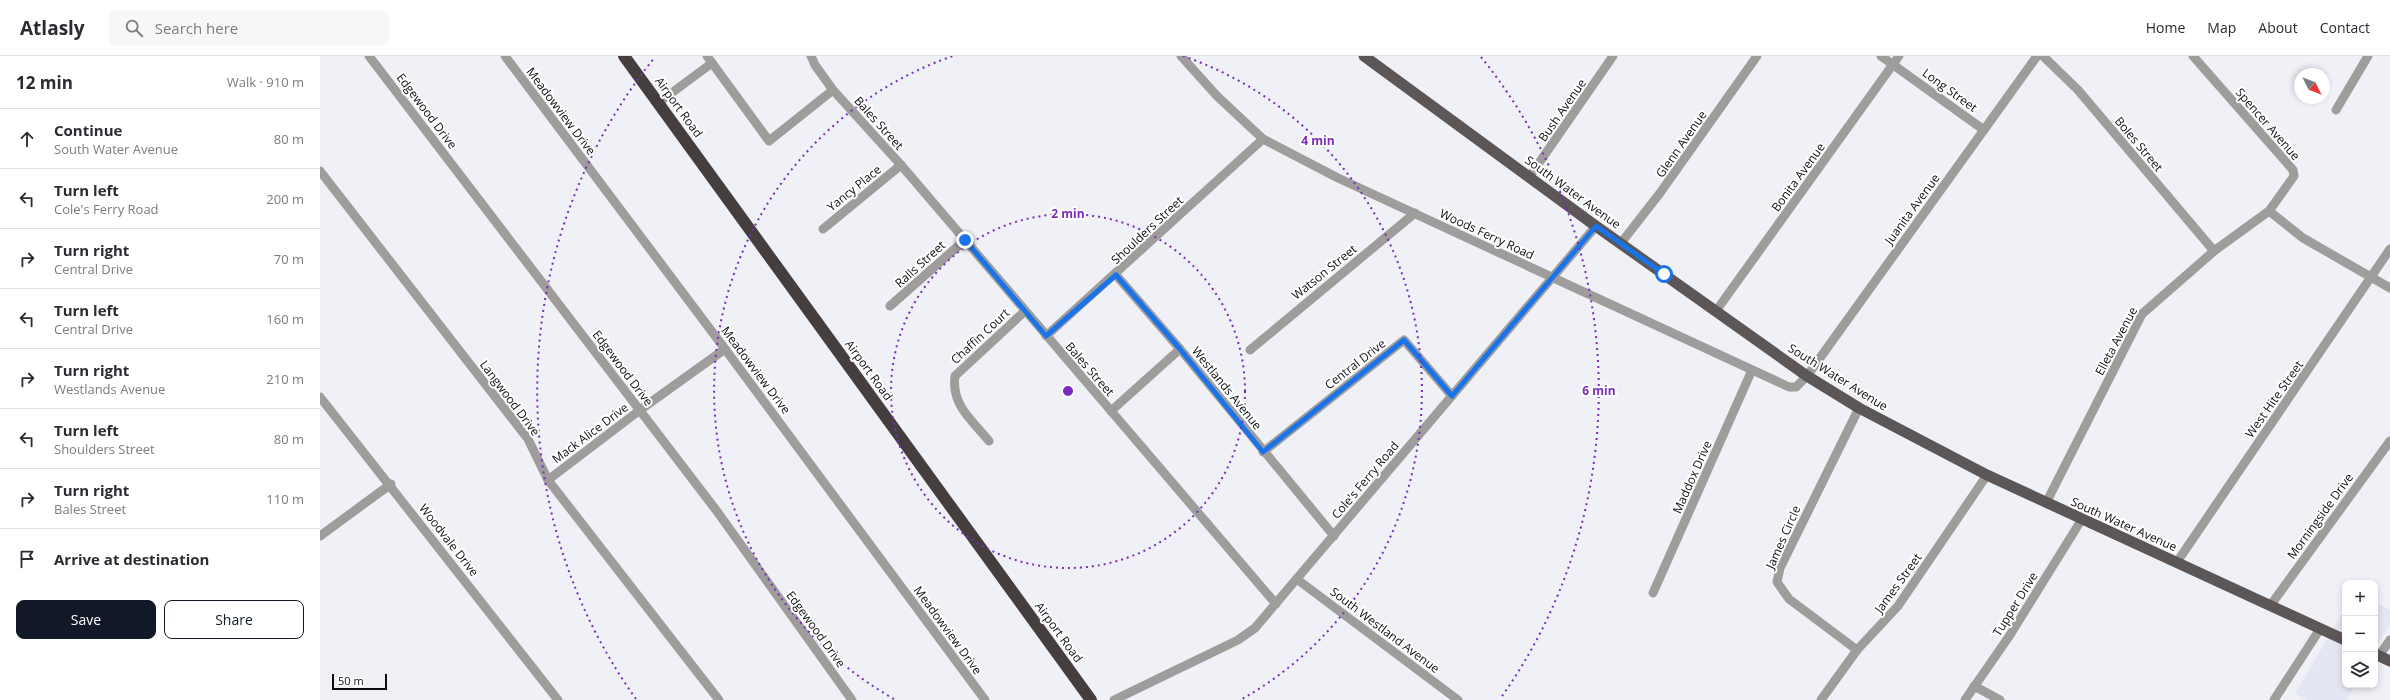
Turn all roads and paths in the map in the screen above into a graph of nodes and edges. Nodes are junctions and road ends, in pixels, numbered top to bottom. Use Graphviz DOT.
graph roads {
  1 [pos="369,56"];
  2 [pos="505,56"];
  3 [pos="624,56"];
  4 [pos="811,56"];
  5 [pos="1181,56"];
  6 [pos="1613,56"];
  7 [pos="1758,56"];
  8 [pos="1881,56"];
  9 [pos="1899,56"];
  10 [pos="2037,56"];
  11 [pos="2043,56"];
  12 [pos="2193,56"];
  13 [pos="2368,56"];
  14 [pos="1371,58"];
  15 [pos="710,59"];
  16 [pos="1893,64"];
  17 [pos="833,90"];
  18 [pos="658,103"];
  19 [pos="2336,110"];
  20 [pos="1984,130"];
  21 [pos="1263,140"];
  22 [pos="901,165"];
  23 [pos="320,171"];
  24 [pos="1530,176"];
  25 [pos="2269,212"];
  26 [pos="1415,213"];
  27 [pos="1596,226"];
  28 [pos="823,229"];
  29 [pos="965,240"];
  30 [pos="1622,243"];
  31 [pos="2390,249"];
  32 [pos="2214,251"];
  33 [pos="1116,275"];
  34 [pos="1551,277"];
  35 [pos="2373,277"];
  36 [pos="2390,288"];
  37 [pos="890,306"];
  38 [pos="1025,311"];
  39 [pos="1716,311"];
  40 [pos="1046,336"];
  41 [pos="725,349"];
  42 [pos="1180,349"];
  43 [pos="1250,350"];
  44 [pos="1752,370"];
  45 [pos="1807,376"];
  46 [pos="320,396"];
  47 [pos="1452,396"];
  48 [pos="1858,408"];
  49 [pos="640,410"];
  50 [pos="1111,411"];
  51 [pos="989,441"];
  52 [pos="2390,441"];
  53 [pos="1263,452"];
  54 [pos="1987,475"];
  55 [pos="548,480"];
  56 [pos="391,484"];
  57 [pos="2046,503"];
  58 [pos="2082,519"];
  59 [pos="320,536"];
  60 [pos="1334,536"];
  61 [pos="2176,562"];
  62 [pos="1298,580"];
  63 [pos="1653,593"];
  64 [pos="1276,604"];
  65 [pos="2270,606"];
  66 [pos="2320,629"];
  67 [pos="2342,639"];
  68 [pos="2390,640"];
  69 [pos="1857,650"];
  70 [pos="2378,654"];
  71 [pos="2378,655"];
  72 [pos="2390,661"];
  73 [pos="1974,686"];
  74 [pos="558,700"];
  75 [pos="719,700"];
  76 [pos="852,700"];
  77 [pos="985,700"];
  78 [pos="1091,700"];
  79 [pos="1114,700"];
  80 [pos="1458,700"];
  81 [pos="1821,700"];
  82 [pos="1966,700"];
  83 [pos="2000,700"];
  84 [pos="2274,700"];
  1 -- 49 [label="street, Edgewood Drive"];
  2 -- 41 [label="street, Meadowview Drive"];
  3 -- 18 [label="highway, Airport Road"];
  4 -- 17 [label="street, Bales Street"];
  5 -- 21 [label="street, Woods Ferry Road"];
  6 -- 24 [label="street, Bush Avenue"];
  7 -- 30 [label="street, Glenn Avenue"];
  8 -- 16 [label="street, Long Street"];
  9 -- 16 [label="street, Bonita Avenue"];
  10 -- 20 [label="street, Juanita Avenue"];
  11 -- 32 [label="street, Boles Street"];
  12 -- 25 [label="street, Spencer Avenue"];
  13 -- 19 [label="street"];
  14 -- 24 [label="main road, South Water Avenue"];
  15 -- 17 [label="street"];
  15 -- 18 [label="street"];
  16 -- 20 [label="street, Long Street"];
  16 -- 39 [label="street, Bonita Avenue"];
  17 -- 22 [label="street, Bales Street"];
  18 -- 78 [label="highway, Airport Road"];
  20 -- 45 [label="street, Juanita Avenue"];
  21 -- 26 [label="street, Woods Ferry Road"];
  21 -- 33 [label="street, Shoulders Street"];
  22 -- 28 [label="street, Yancy Place"];
  22 -- 29 [label="street, Bales Street"];
  23 -- 55 [label="street, Langwood Drive"];
  24 -- 27 [label="main road, South Water Avenue"];
  25 -- 32 [label="street, Elleta Avenue"];
  25 -- 35 [label="street"];
  26 -- 34 [label="street, Woods Ferry Road"];
  26 -- 43 [label="street, Watson Street"];
  27 -- 30 [label="main road, South Water Avenue"];
  27 -- 34 [label="street, Cole's Ferry Road"];
  29 -- 37 [label="street, Ralls Street"];
  29 -- 38 [label="street, Bales Street"];
  30 -- 39 [label="main road, South Water Avenue"];
  31 -- 35 [label="street, West Hite Street"];
  32 -- 57 [label="street, Elleta Avenue"];
  33 -- 40 [label="street, Shoulders Street"];
  33 -- 42 [label="street, Westlands Avenue"];
  34 -- 44 [label="street, Woods Ferry Road"];
  34 -- 47 [label="street, Cole's Ferry Road"];
  35 -- 36 [label="street"];
  35 -- 61 [label="street, West Hite Street"];
  38 -- 40 [label="street, Bales Street"];
  38 -- 51 [label="street, Chaffin Court"];
  39 -- 45 [label="main road, South Water Avenue"];
  40 -- 50 [label="street, Bales Street"];
  41 -- 49 [label="street, Mack Alice Drive"];
  41 -- 77 [label="street, Meadowview Drive"];
  42 -- 50 [label="street"];
  42 -- 53 [label="street, Westlands Avenue"];
  44 -- 45 [label="street, Woods Ferry Road"];
  44 -- 63 [label="street, Maddox Drive"];
  45 -- 48 [label="main road, South Water Avenue"];
  46 -- 56 [label="street, Woodvale Drive"];
  47 -- 53 [label="street, Central Drive"];
  47 -- 60 [label="street, Cole's Ferry Road"];
  48 -- 54 [label="main road, South Water Avenue"];
  48 -- 69 [label="street, James Circle"];
  49 -- 55 [label="street, Mack Alice Drive"];
  49 -- 76 [label="street, Edgewood Drive"];
  50 -- 64 [label="street, Bales Street"];
  52 -- 65 [label="street, Morningside Drive"];
  53 -- 60 [label="street, Westlands Avenue"];
  54 -- 57 [label="main road, South Water Avenue"];
  54 -- 69 [label="street, James Street"];
  55 -- 75 [label="street, Langwood Drive"];
  56 -- 59 [label="street"];
  56 -- 74 [label="street, Woodvale Drive"];
  57 -- 58 [label="main road, South Water Avenue"];
  58 -- 61 [label="main road, South Water Avenue"];
  58 -- 73 [label="street, Tupper Drive"];
  60 -- 62 [label="street, Cole's Ferry Road"];
  61 -- 65 [label="main road, South Water Avenue"];
  62 -- 64 [label="street, Cole's Ferry Road"];
  62 -- 80 [label="street, South Westland Avenue"];
  64 -- 79 [label="street, Cole's Ferry Road"];
  65 -- 66 [label="main road, South Water Avenue"];
  66 -- 67 [label="main road, South Water Avenue"];
  66 -- 84 [label="street"];
  68 -- 70 [label="street"];
  69 -- 81 [label="street, James Street"];
  71 -- 72 [label="main road"];
  73 -- 82 [label="street, Tupper Drive"];
  73 -- 83 [label="street"];
}
